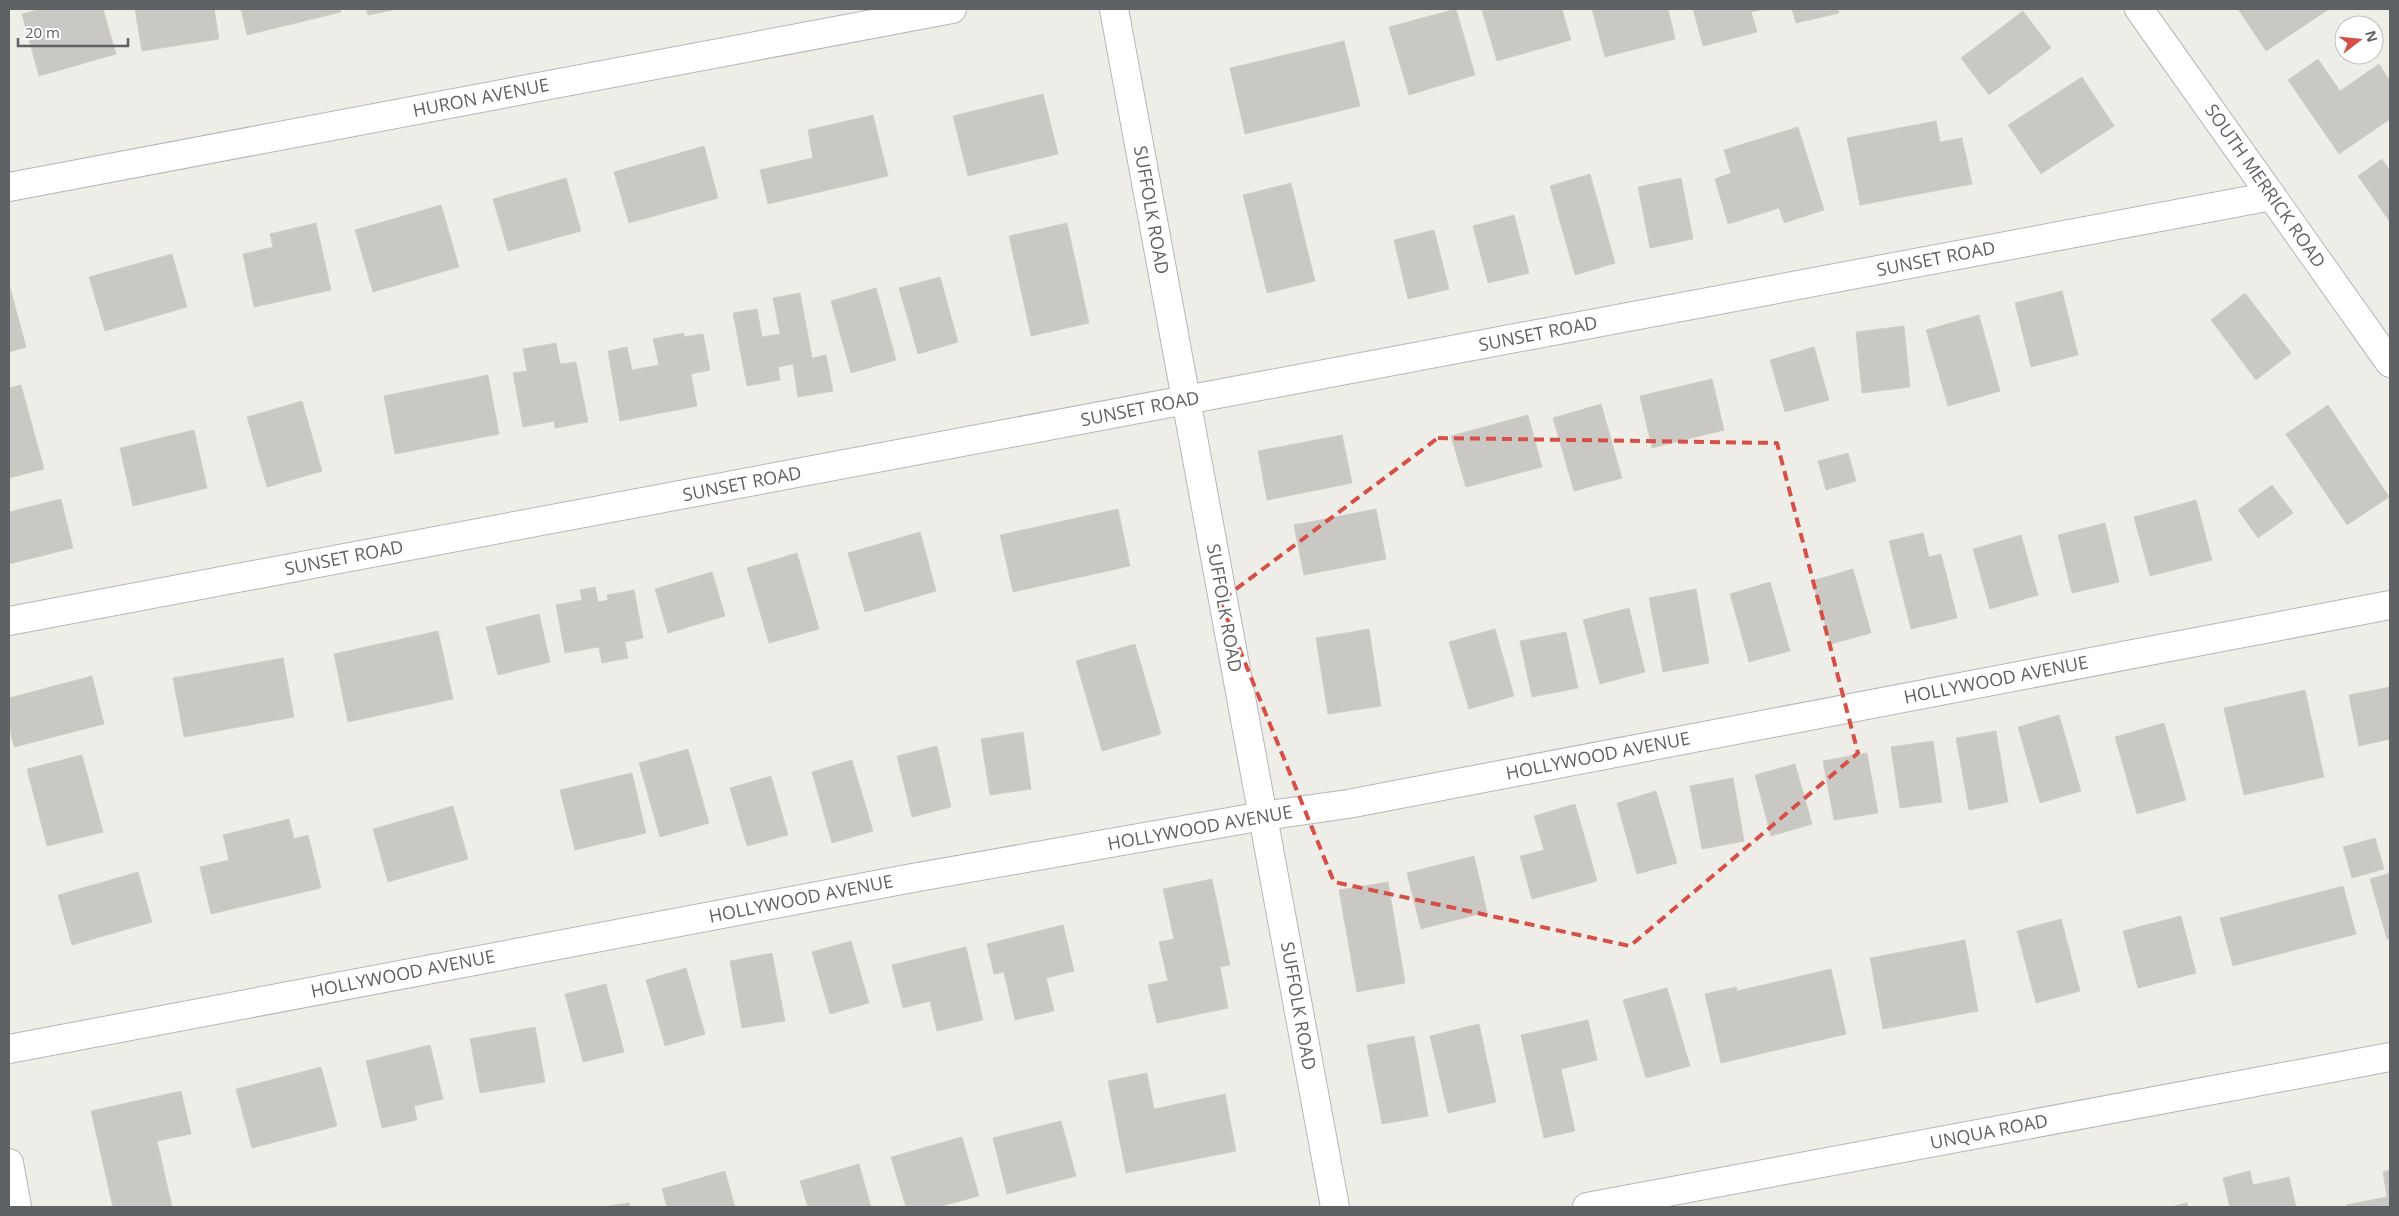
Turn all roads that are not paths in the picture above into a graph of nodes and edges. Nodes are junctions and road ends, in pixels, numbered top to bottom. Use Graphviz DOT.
graph roads {
  1 [pos="952,9"];
  2 [pos="1114,9"];
  3 [pos="2139,9"];
  4 [pos="9,187"];
  5 [pos="2272,196"];
  6 [pos="2390,363"];
  7 [pos="1186,400"];
  8 [pos="2390,605"];
  9 [pos="9,622"];
  10 [pos="1263,816"];
  11 [pos="9,1049"];
  12 [pos="2390,1057"];
  13 [pos="9,1163"];
  14 [pos="17,1207"];
  15 [pos="1335,1207"];
  16 [pos="1587,1207"];
  1 -- 4 [label="street, HURON AVENUE"];
  2 -- 7 [label="street, SUFFOLK ROAD"];
  3 -- 5 [label="street, SOUTH MERRICK ROAD"];
  5 -- 6 [label="street, SOUTH MERRICK ROAD"];
  5 -- 7 [label="street, SUNSET ROAD"];
  7 -- 9 [label="street, SUNSET ROAD"];
  7 -- 10 [label="street, SUFFOLK ROAD"];
  8 -- 10 [label="street, HOLLYWOOD AVENUE"];
  10 -- 11 [label="street, HOLLYWOOD AVENUE"];
  10 -- 15 [label="street, SUFFOLK ROAD"];
  12 -- 16 [label="street, UNQUA ROAD"];
  13 -- 14 [label="street"];
}
